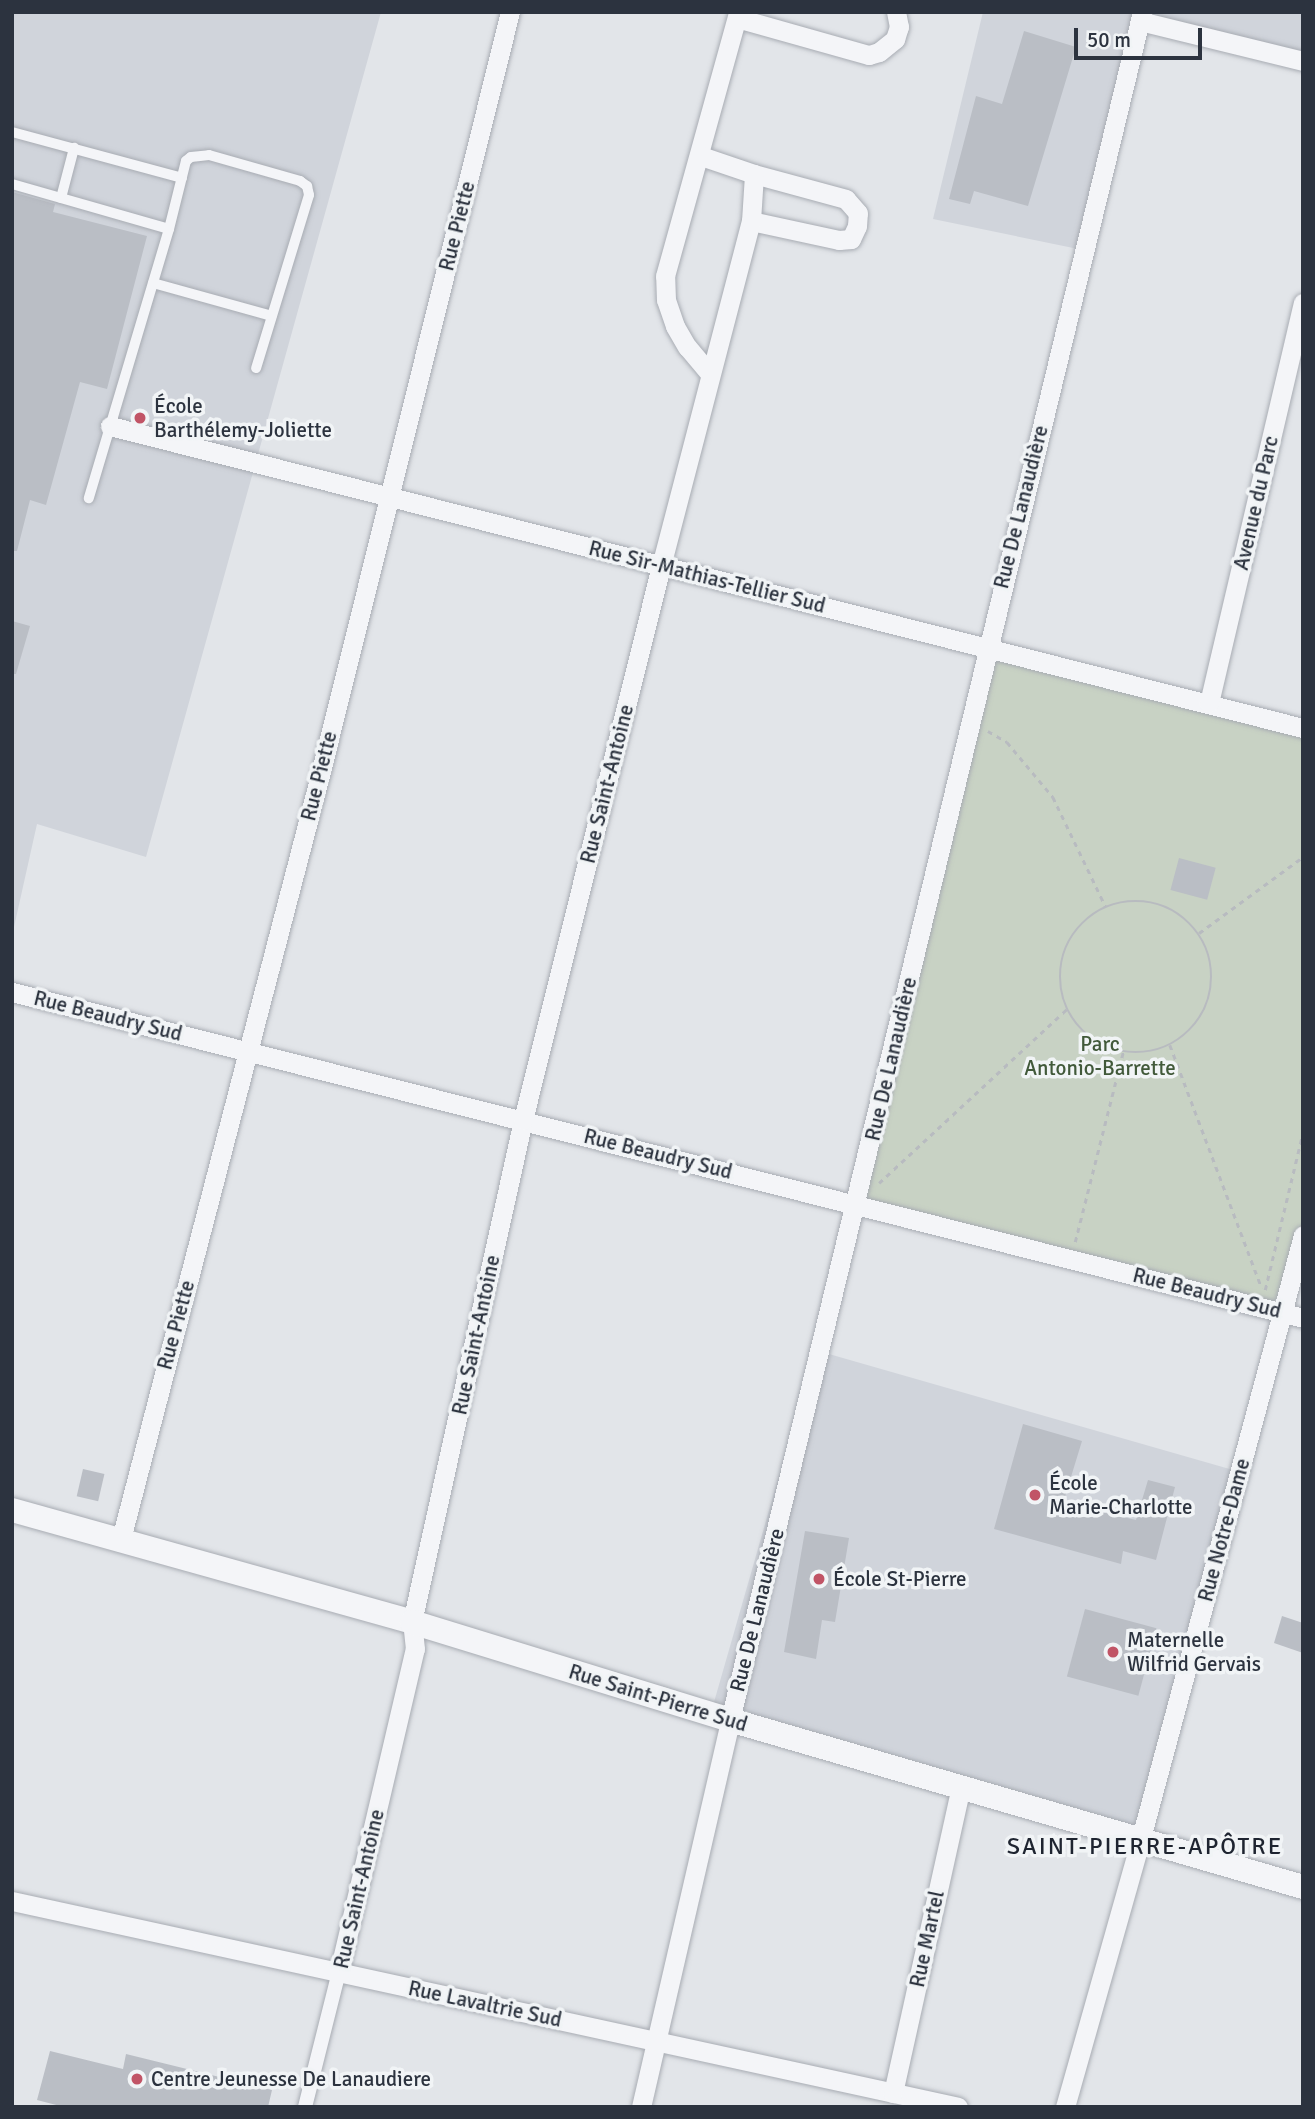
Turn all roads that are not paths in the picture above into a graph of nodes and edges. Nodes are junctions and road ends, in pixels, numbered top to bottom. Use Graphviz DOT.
graph roads {
  1 [pos="510,12"];
  2 [pos="896,12"];
  3 [pos="737,15"];
  4 [pos="1141,17"];
  5 [pos="1303,61"];
  6 [pos="12,132"];
  7 [pos="74,148"];
  8 [pos="701,156"];
  9 [pos="754,174"];
  10 [pos="182,178"];
  11 [pos="12,184"];
  12 [pos="61,198"];
  13 [pos="751,221"];
  14 [pos="169,229"];
  15 [pos="153,283"];
  16 [pos="1303,303"];
  17 [pos="272,316"];
  18 [pos="256,368"];
  19 [pos="710,374"];
  20 [pos="110,426"];
  21 [pos="89,498"];
  22 [pos="388,498"];
  23 [pos="661,566"];
  24 [pos="987,647"];
  25 [pos="1209,704"];
  26 [pos="1303,728"];
  27 [pos="12,992"];
  28 [pos="248,1051"];
  29 [pos="523,1120"];
  30 [pos="857,1204"];
  31 [pos="1303,1235"];
  32 [pos="1283,1313"];
  33 [pos="1303,1318"];
  34 [pos="12,1510"];
  35 [pos="121,1539"];
  36 [pos="412,1622"];
  37 [pos="730,1720"];
  38 [pos="961,1786"];
  39 [pos="1141,1838"];
  40 [pos="1303,1886"];
  41 [pos="12,1901"];
  42 [pos="339,1972"];
  43 [pos="657,2041"];
  44 [pos="893,2093"];
  45 [pos="305,2107"];
  46 [pos="641,2107"];
  47 [pos="958,2107"];
  48 [pos="1065,2107"];
  1 -- 22 [label="street, Rue Piette"];
  2 -- 3 [label="street"];
  3 -- 8 [label="street"];
  4 -- 5 [label="street"];
  4 -- 24 [label="street, Rue De Lanaudière"];
  6 -- 7 [label="lane"];
  7 -- 10 [label="lane"];
  7 -- 12 [label="lane"];
  8 -- 9 [label="street"];
  8 -- 19 [label="street"];
  9 -- 13 [label="street, Rue Saint-Antoine"];
  9 -- 13 [label="street"];
  10 -- 14 [label="lane"];
  10 -- 17 [label="lane"];
  11 -- 12 [label="lane"];
  12 -- 14 [label="lane"];
  13 -- 19 [label="street, Rue Saint-Antoine"];
  14 -- 15 [label="lane"];
  15 -- 17 [label="lane"];
  15 -- 20 [label="lane"];
  16 -- 25 [label="street, Avenue du Parc"];
  17 -- 18 [label="lane"];
  19 -- 23 [label="street, Rue Saint-Antoine"];
  20 -- 21 [label="lane"];
  20 -- 22 [label="street, Rue Sir-Mathias-Tellier Sud"];
  22 -- 23 [label="street, Rue Sir-Mathias-Tellier Sud"];
  22 -- 28 [label="street, Rue Piette"];
  23 -- 24 [label="street, Rue Sir-Mathias-Tellier Sud"];
  23 -- 29 [label="street, Rue Saint-Antoine"];
  24 -- 25 [label="street, Rue Sir-Mathias-Tellier Sud"];
  24 -- 30 [label="street, Rue De Lanaudière"];
  25 -- 26 [label="street, Rue Sir-Mathias-Tellier Sud"];
  27 -- 28 [label="street, Rue Beaudry Sud"];
  28 -- 29 [label="street, Rue Beaudry Sud"];
  28 -- 35 [label="street, Rue Piette"];
  29 -- 30 [label="street, Rue Beaudry Sud"];
  29 -- 36 [label="street, Rue Saint-Antoine"];
  30 -- 32 [label="street, Rue Beaudry Sud"];
  30 -- 37 [label="street, Rue De Lanaudière"];
  31 -- 32 [label="street, Rue Notre-Dame"];
  32 -- 33 [label="street, Rue Beaudry Sud"];
  32 -- 39 [label="street, Rue Notre-Dame"];
  34 -- 35 [label="street, Rue Saint-Pierre Sud"];
  35 -- 36 [label="street, Rue Saint-Pierre Sud"];
  36 -- 37 [label="street, Rue Saint-Pierre Sud"];
  36 -- 42 [label="street, Rue Saint-Antoine"];
  37 -- 38 [label="street, Rue Saint-Pierre Sud"];
  37 -- 43 [label="street, Rue De Lanaudière"];
  38 -- 39 [label="street, Rue Saint-Pierre Sud"];
  38 -- 44 [label="street, Rue Martel"];
  39 -- 40 [label="street, Rue Saint-Pierre Sud"];
  39 -- 48 [label="street, Rue Notre-Dame"];
  41 -- 42 [label="street, Rue Lavaltrie Sud"];
  42 -- 43 [label="street, Rue Lavaltrie Sud"];
  42 -- 45 [label="street, Rue Saint-Antoine"];
  43 -- 44 [label="street, Rue Lavaltrie Sud"];
  43 -- 46 [label="street, Rue De Lanaudière"];
  44 -- 47 [label="street, Rue Lavaltrie Sud"];
}
